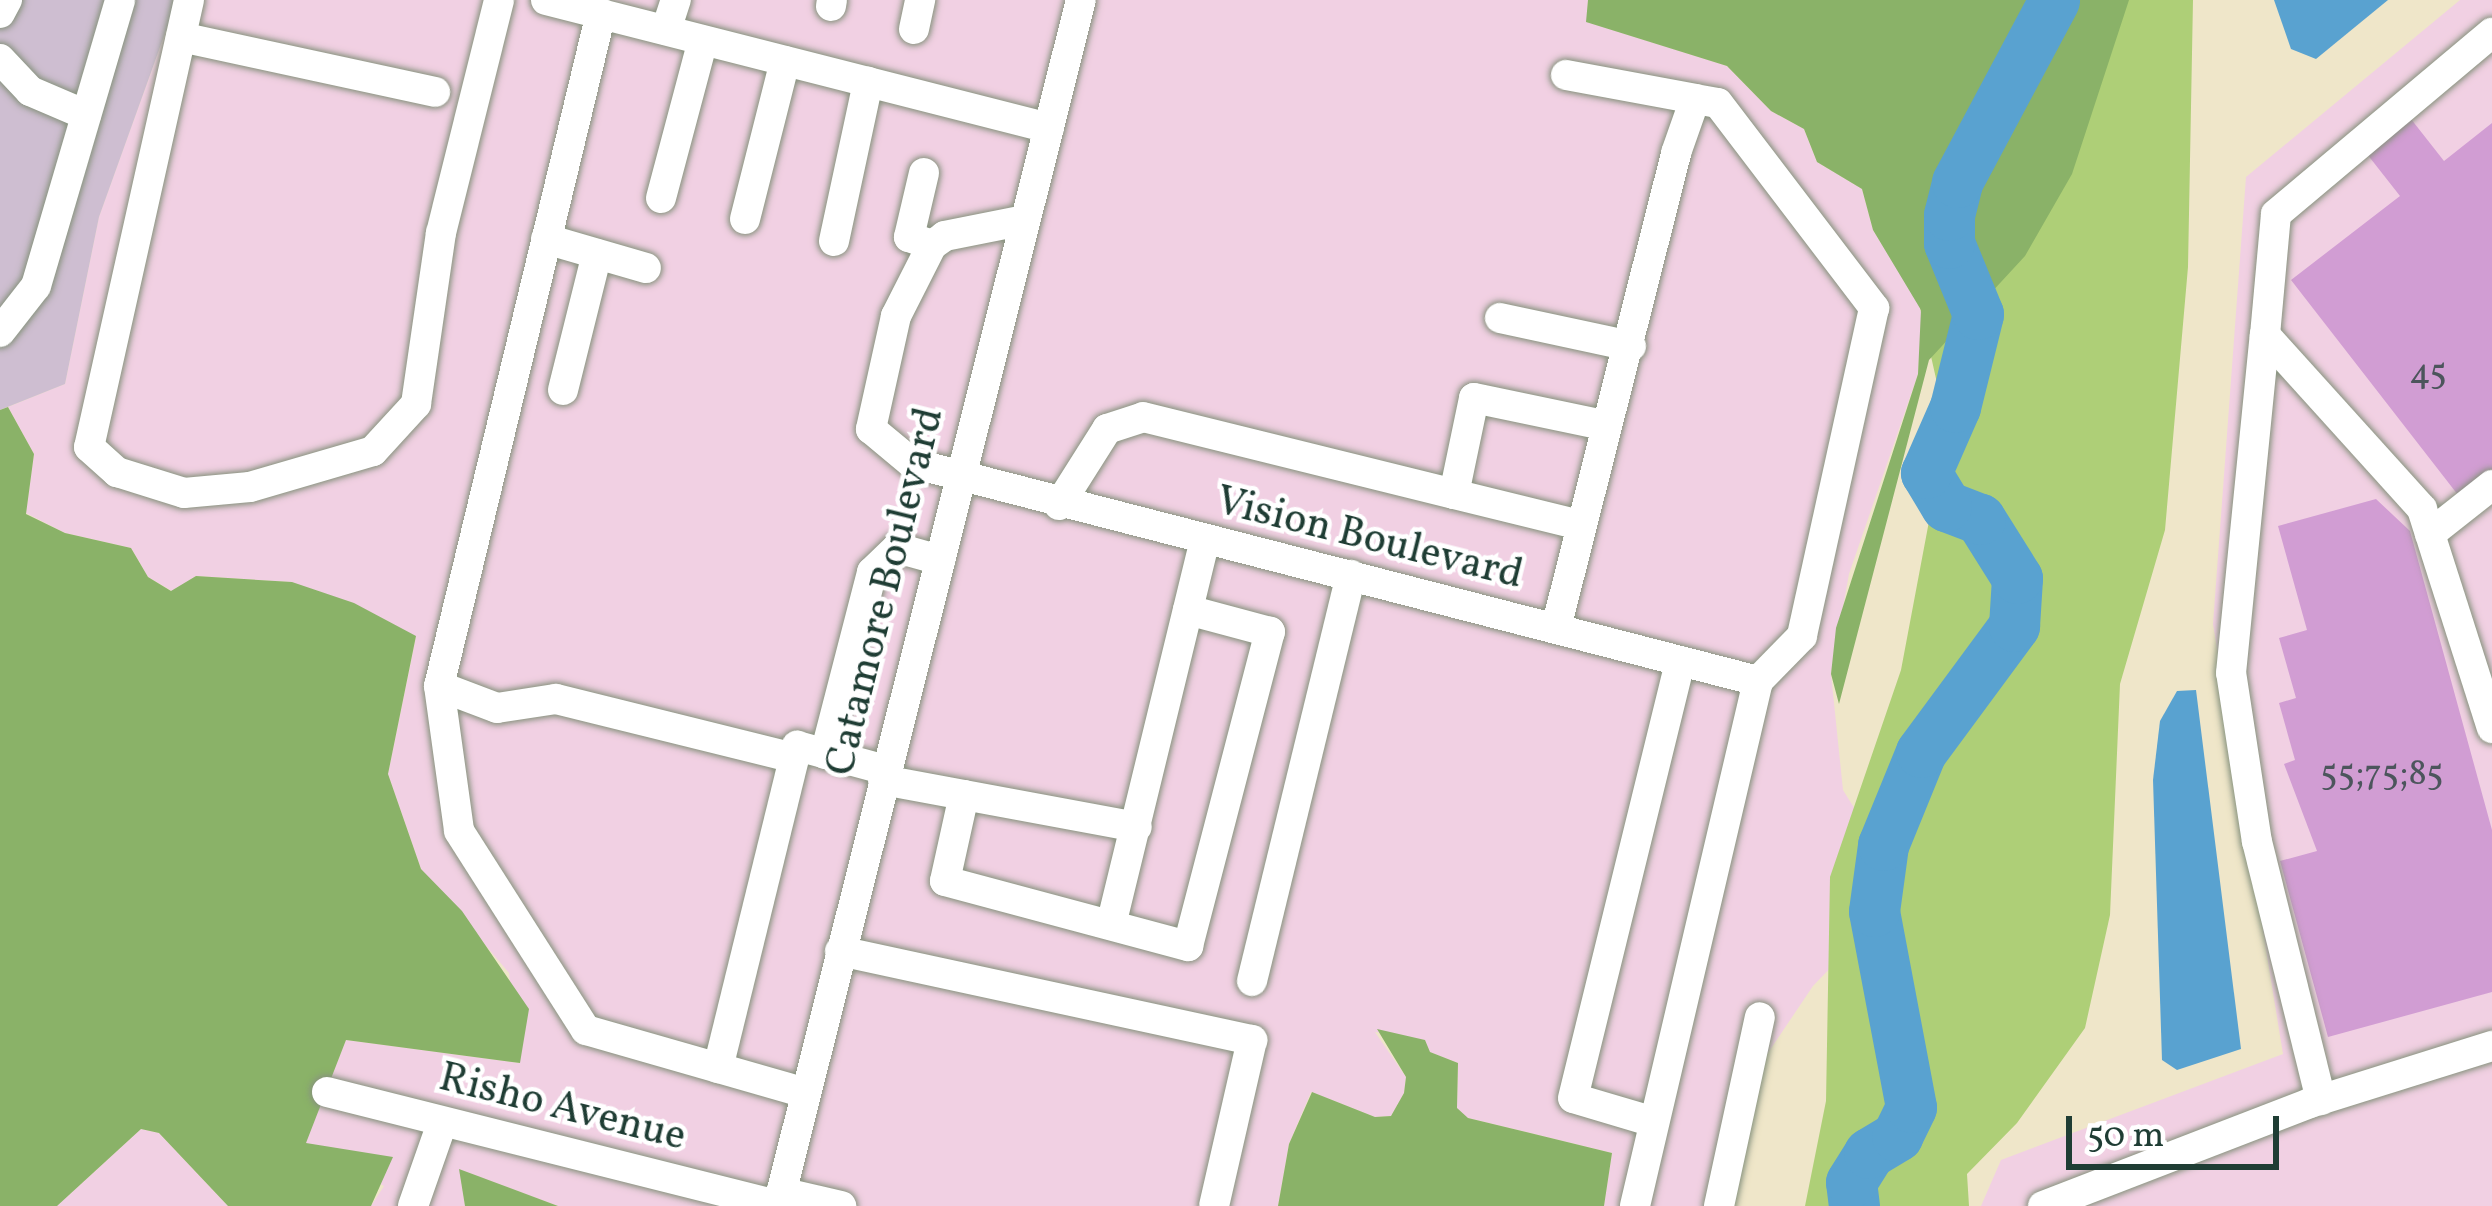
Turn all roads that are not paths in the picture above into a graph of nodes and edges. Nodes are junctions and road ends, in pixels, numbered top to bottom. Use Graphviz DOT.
graph roads {
  1 [pos="8,0"];
  2 [pos="120,0"];
  3 [pos="189,0"];
  4 [pos="499,0"];
  5 [pos="546,0"];
  6 [pos="676,0"];
  7 [pos="1070,2"];
  8 [pos="0,13"];
  9 [pos="601,13"];
  10 [pos="666,30"];
  11 [pos="2492,33"];
  12 [pos="181,37"];
  13 [pos="703,40"];
  14 [pos="0,58"];
  15 [pos="785,61"];
  16 [pos="1566,75"];
  17 [pos="868,82"];
  18 [pos="435,92"];
  19 [pos="1695,99"];
  20 [pos="86,115"];
  21 [pos="1048,128"];
  22 [pos="924,172"];
  23 [pos="661,198"];
  24 [pos="745,219"];
  25 [pos="1025,220"];
  26 [pos="546,239"];
  27 [pos="834,241"];
  28 [pos="932,245"];
  29 [pos="597,254"];
  30 [pos="646,268"];
  31 [pos="1500,318"];
  32 [pos="0,332"];
  33 [pos="2265,335"];
  34 [pos="1631,346"];
  35 [pos="563,390"];
  36 [pos="1603,425"];
  37 [pos="960,479"];
  38 [pos="2492,485"];
  39 [pos="1454,494"];
  40 [pos="1059,505"];
  41 [pos="1580,524"];
  42 [pos="2430,534"];
  43 [pos="1204,543"];
  44 [pos="940,560"];
  45 [pos="1351,575"];
  46 [pos="1188,610"];
  47 [pos="1556,628"];
  48 [pos="1680,661"];
  49 [pos="1758,681"];
  50 [pos="439,686"];
  51 [pos="2492,728"];
  52 [pos="810,756"];
  53 [pos="884,775"];
  54 [pos="964,795"];
  55 [pos="1137,827"];
  56 [pos="1111,925"];
  57 [pos="840,951"];
  58 [pos="1252,981"];
  59 [pos="1760,1017"];
  60 [pos="2492,1046"];
  61 [pos="718,1068"];
  62 [pos="327,1092"];
  63 [pos="805,1093"];
  64 [pos="2321,1100"];
  65 [pos="1654,1122"];
  66 [pos="442,1123"];
  67 [pos="779,1201"];
  68 [pos="412,1206"];
  69 [pos="841,1206"];
  70 [pos="1214,1206"];
  71 [pos="1635,1206"];
  72 [pos="1719,1206"];
  73 [pos="2042,1206"];
  1 -- 8 [label="street"];
  2 -- 20 [label="street"];
  3 -- 12 [label="street"];
  4 -- 12 [label="street"];
  5 -- 9 [label="street"];
  6 -- 10 [label="street"];
  7 -- 21 [label="street, Catamore Boulevard"];
  9 -- 10 [label="street"];
  9 -- 26 [label="street"];
  10 -- 13 [label="street"];
  11 -- 33 [label="street"];
  12 -- 18 [label="street"];
  13 -- 15 [label="street"];
  13 -- 23 [label="street"];
  14 -- 20 [label="street"];
  15 -- 17 [label="street"];
  15 -- 24 [label="street"];
  16 -- 19 [label="street"];
  17 -- 21 [label="street"];
  17 -- 27 [label="street"];
  19 -- 34 [label="street"];
  19 -- 49 [label="street"];
  20 -- 32 [label="street"];
  21 -- 25 [label="street, Catamore Boulevard"];
  22 -- 28 [label="street"];
  25 -- 28 [label="street"];
  25 -- 37 [label="street, Catamore Boulevard"];
  26 -- 29 [label="street"];
  26 -- 50 [label="street"];
  28 -- 37 [label="street, Vision Boulevard"];
  29 -- 30 [label="street"];
  29 -- 35 [label="street"];
  31 -- 34 [label="street"];
  33 -- 42 [label="street"];
  33 -- 64 [label="street"];
  34 -- 36 [label="street"];
  36 -- 39 [label="street"];
  36 -- 41 [label="street"];
  37 -- 40 [label="street, Vision Boulevard"];
  37 -- 44 [label="street, Catamore Boulevard"];
  38 -- 42 [label="street"];
  39 -- 40 [label="street"];
  39 -- 41 [label="street"];
  40 -- 43 [label="street, Vision Boulevard"];
  41 -- 47 [label="street"];
  42 -- 51 [label="street"];
  43 -- 45 [label="street, Vision Boulevard"];
  43 -- 46 [label="street"];
  44 -- 52 [label="street"];
  44 -- 53 [label="street, Catamore Boulevard"];
  45 -- 47 [label="street, Vision Boulevard"];
  45 -- 58 [label="street"];
  46 -- 55 [label="street"];
  46 -- 56 [label="street"];
  47 -- 48 [label="street, Vision Boulevard"];
  48 -- 49 [label="street, Vision Boulevard"];
  48 -- 65 [label="street"];
  49 -- 65 [label="street"];
  50 -- 52 [label="street"];
  50 -- 61 [label="street"];
  52 -- 53 [label="street"];
  52 -- 61 [label="street"];
  53 -- 54 [label="street"];
  53 -- 57 [label="street, Catamore Boulevard"];
  54 -- 55 [label="street"];
  54 -- 56 [label="street"];
  55 -- 56 [label="street"];
  57 -- 63 [label="street, Catamore Boulevard"];
  57 -- 70 [label="street"];
  59 -- 72 [label="street"];
  60 -- 64 [label="street"];
  61 -- 63 [label="street"];
  62 -- 66 [label="street, Risho Avenue"];
  63 -- 67 [label="street, Catamore Boulevard"];
  64 -- 73 [label="street"];
  65 -- 71 [label="street"];
  66 -- 67 [label="street, Risho Avenue"];
  66 -- 68 [label="street"];
  67 -- 69 [label="street, Risho Avenue"];
}
